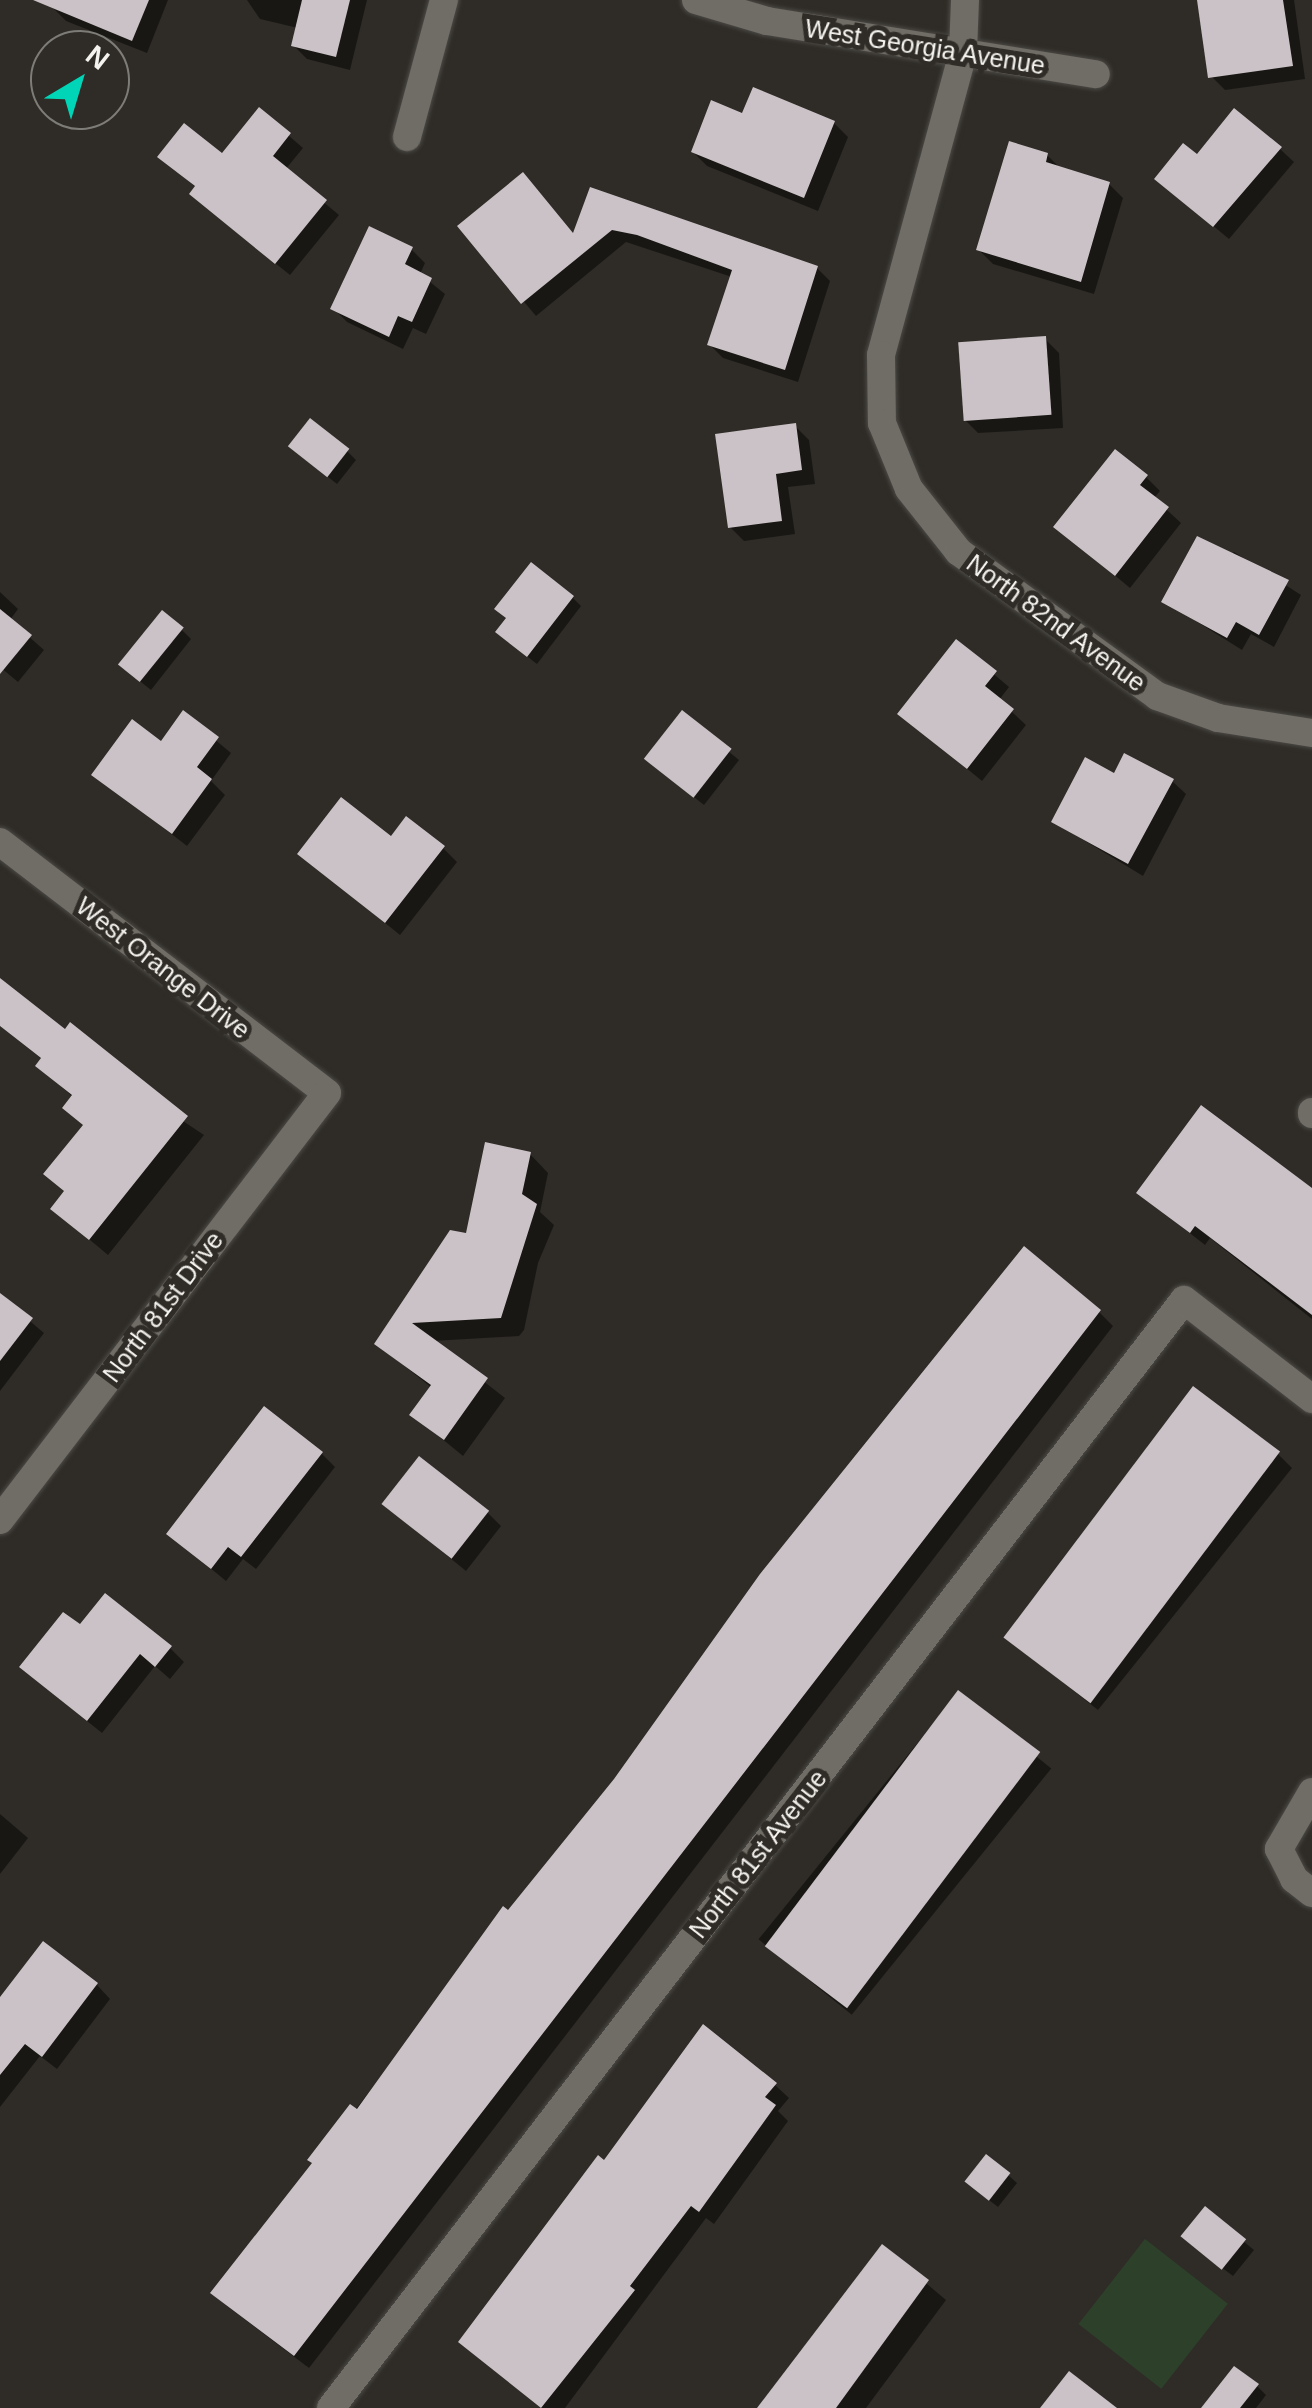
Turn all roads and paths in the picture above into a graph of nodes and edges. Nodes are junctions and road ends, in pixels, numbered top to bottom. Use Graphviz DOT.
graph roads {
  1 [pos="444,0"];
  2 [pos="696,0"];
  3 [pos="965,0"];
  4 [pos="963,53"];
  5 [pos="1096,74"];
  6 [pos="406,138"];
  7 [pos="1312,733"];
  8 [pos="0,842"];
  9 [pos="327,1093"];
  10 [pos="1312,1399"];
  11 [pos="0,1520"];
  12 [pos="1312,1792"];
  13 [pos="1312,1893"];
  14 [pos="331,2408"];
  1 -- 6 [label="street"];
  2 -- 4 [label="street, West Georgia Avenue"];
  3 -- 4 [label="street, North 82nd Avenue"];
  4 -- 5 [label="street, West Georgia Avenue"];
  4 -- 7 [label="street, North 82nd Avenue"];
  8 -- 9 [label="street, West Orange Drive"];
  9 -- 11 [label="street, North 81st Drive"];
  10 -- 14 [label="street, North 81st Avenue"];
  12 -- 13 [label="street"];
}
